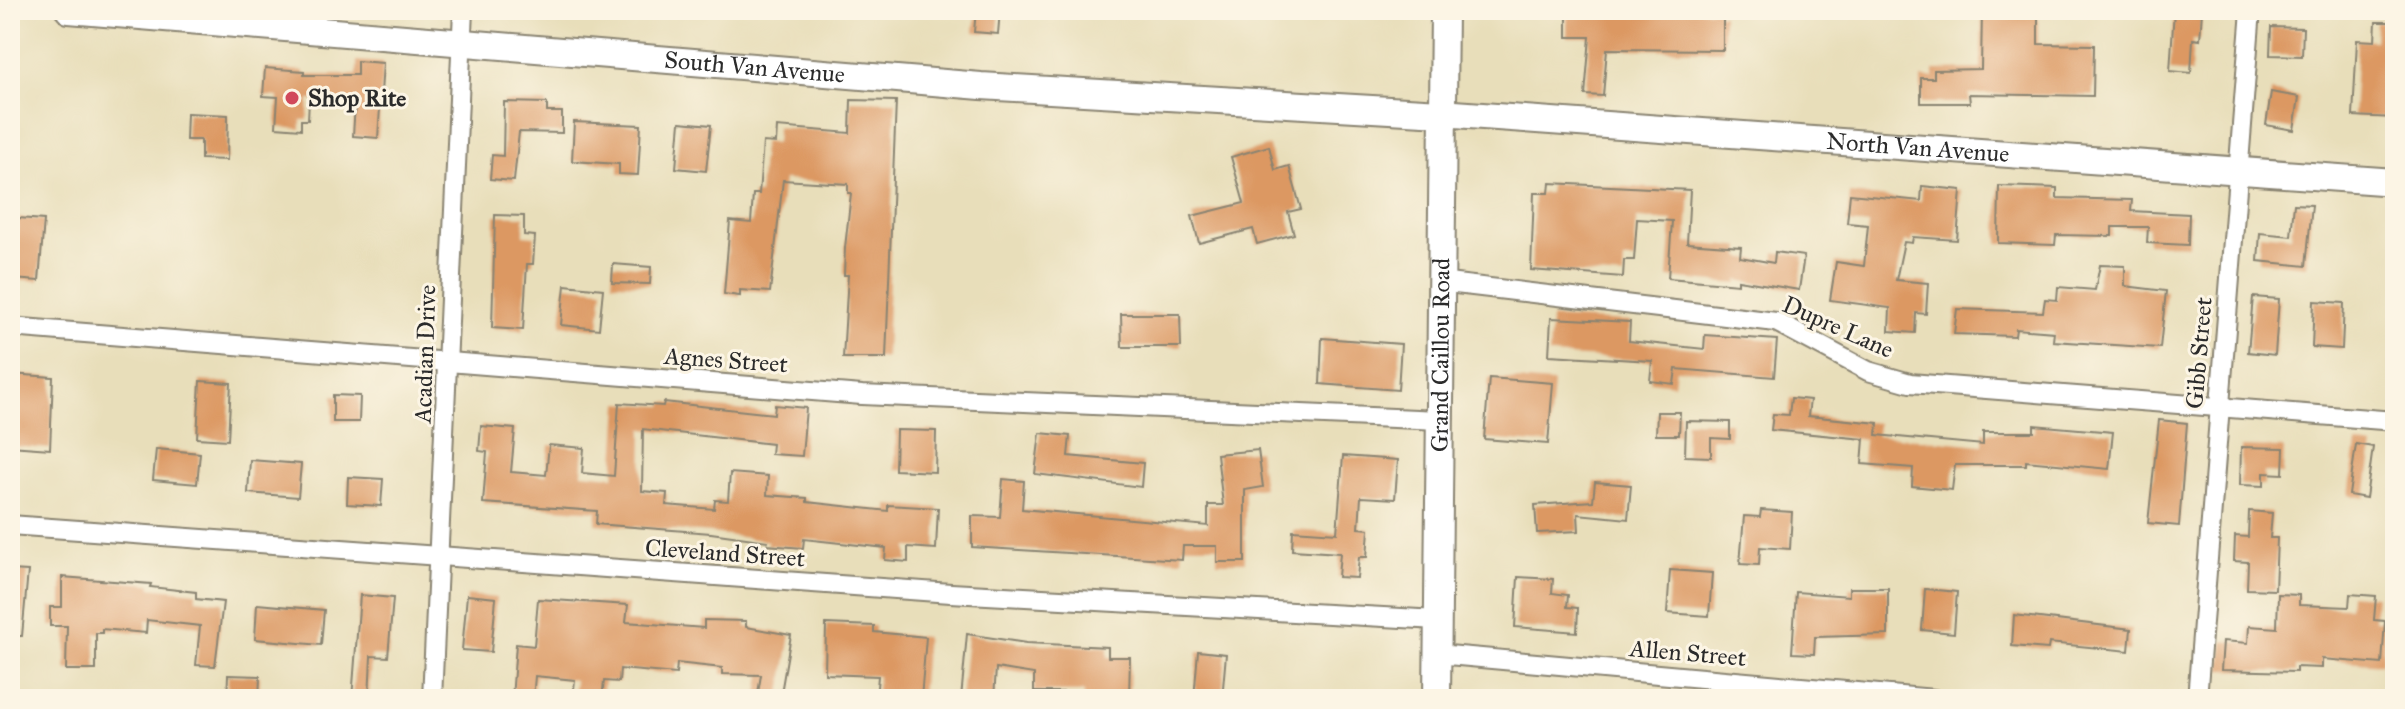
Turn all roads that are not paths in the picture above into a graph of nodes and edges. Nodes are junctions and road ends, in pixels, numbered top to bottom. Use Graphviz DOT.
graph roads {
  1 [pos="69,10"];
  2 [pos="463,10"];
  3 [pos="1444,10"];
  4 [pos="2251,10"];
  5 [pos="462,44"];
  6 [pos="1441,113"];
  7 [pos="2238,173"];
  8 [pos="2395,182"];
  9 [pos="1439,282"];
  10 [pos="10,327"];
  11 [pos="449,363"];
  12 [pos="2219,408"];
  13 [pos="1440,420"];
  14 [pos="2395,421"];
  15 [pos="10,525"];
  16 [pos="441,557"];
  17 [pos="1438,620"];
  18 [pos="1437,654"];
  19 [pos="432,699"];
  20 [pos="1437,699"];
  21 [pos="1934,699"];
  22 [pos="2197,699"];
  1 -- 5 [label="main road, South Van Avenue"];
  2 -- 5 [label="street, Acadian Drive"];
  3 -- 6 [label="main road, Grand Caillou Road"];
  4 -- 7 [label="street, Gibb Street"];
  5 -- 6 [label="main road, South Van Avenue"];
  5 -- 11 [label="street, Acadian Drive"];
  6 -- 7 [label="main road, North Van Avenue"];
  6 -- 9 [label="main road, Grand Caillou Road"];
  7 -- 8 [label="main road, North Van Avenue"];
  7 -- 12 [label="street, Gibb Street"];
  9 -- 12 [label="street, Dupre Lane"];
  9 -- 13 [label="main road, Grand Caillou Road"];
  10 -- 11 [label="street, Agnes Street"];
  11 -- 13 [label="street, Agnes Street"];
  11 -- 16 [label="street, Acadian Drive"];
  12 -- 14 [label="street, Dupre Lane"];
  12 -- 22 [label="street, Gibb Street"];
  13 -- 17 [label="main road, Grand Caillou Road"];
  15 -- 16 [label="street, Cleveland Street"];
  16 -- 17 [label="street, Cleveland Street"];
  16 -- 19 [label="street, Acadian Drive"];
  17 -- 18 [label="main road, Grand Caillou Road"];
  18 -- 20 [label="main road, Grand Caillou Road"];
  18 -- 21 [label="street, Allen Street"];
}
